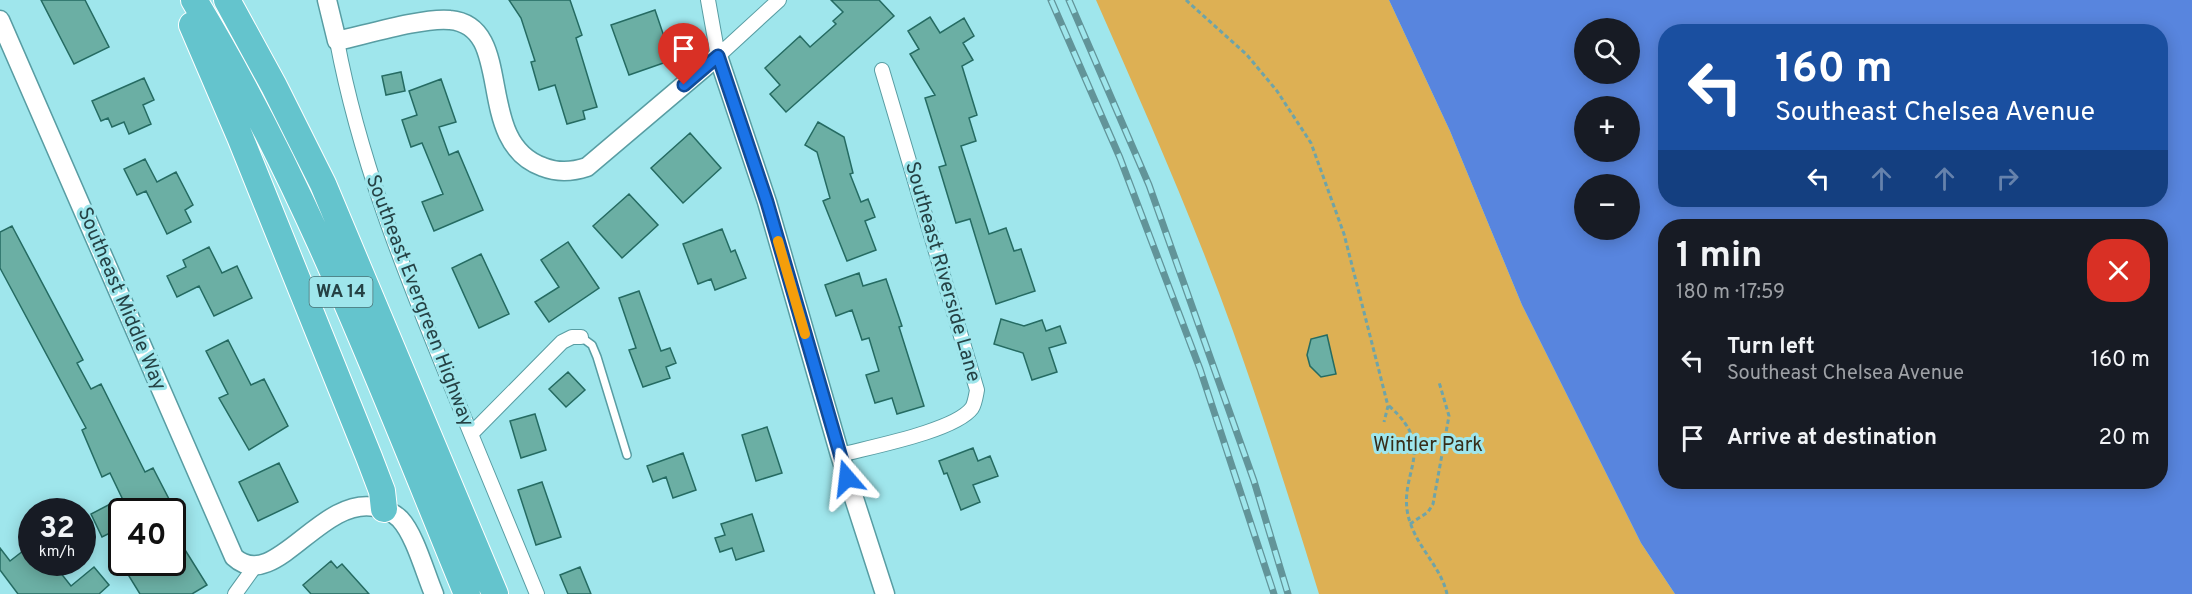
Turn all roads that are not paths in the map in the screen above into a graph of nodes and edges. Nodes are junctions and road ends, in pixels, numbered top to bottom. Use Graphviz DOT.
graph roads {
  1 [pos="181,0"];
  2 [pos="194,0"];
  3 [pos="227,0"];
  4 [pos="327,0"];
  5 [pos="708,0"];
  6 [pos="779,0"];
  7 [pos="0,20"];
  8 [pos="337,41"];
  9 [pos="718,56"];
  10 [pos="882,70"];
  11 [pos="581,337"];
  12 [pos="471,434"];
  13 [pos="627,455"];
  14 [pos="840,455"];
  15 [pos="384,509"];
  16 [pos="253,569"];
  17 [pos="235,594"];
  18 [pos="434,594"];
  19 [pos="467,594"];
  20 [pos="495,594"];
  21 [pos="537,594"];
  22 [pos="885,594"];
  1 -- 15 [label="highway"];
  2 -- 19 [label="highway, WA 14"];
  3 -- 20 [label="highway, WA 14"];
  4 -- 8 [label="street, Southeast Evergreen Highway"];
  5 -- 9 [label="street"];
  6 -- 9 [label="street"];
  7 -- 16 [label="street, Southeast Middle Way"];
  8 -- 9 [label="street"];
  8 -- 12 [label="street, Southeast Evergreen Highway"];
  9 -- 14 [label="street"];
  10 -- 14 [label="street, Southeast Riverside Lane"];
  11 -- 12 [label="street"];
  11 -- 13 [label="lane"];
  12 -- 21 [label="street, Southeast Evergreen Highway"];
  14 -- 22 [label="street"];
  15 -- 16 [label="street"];
  15 -- 18 [label="street"];
  16 -- 17 [label="street"];
}
